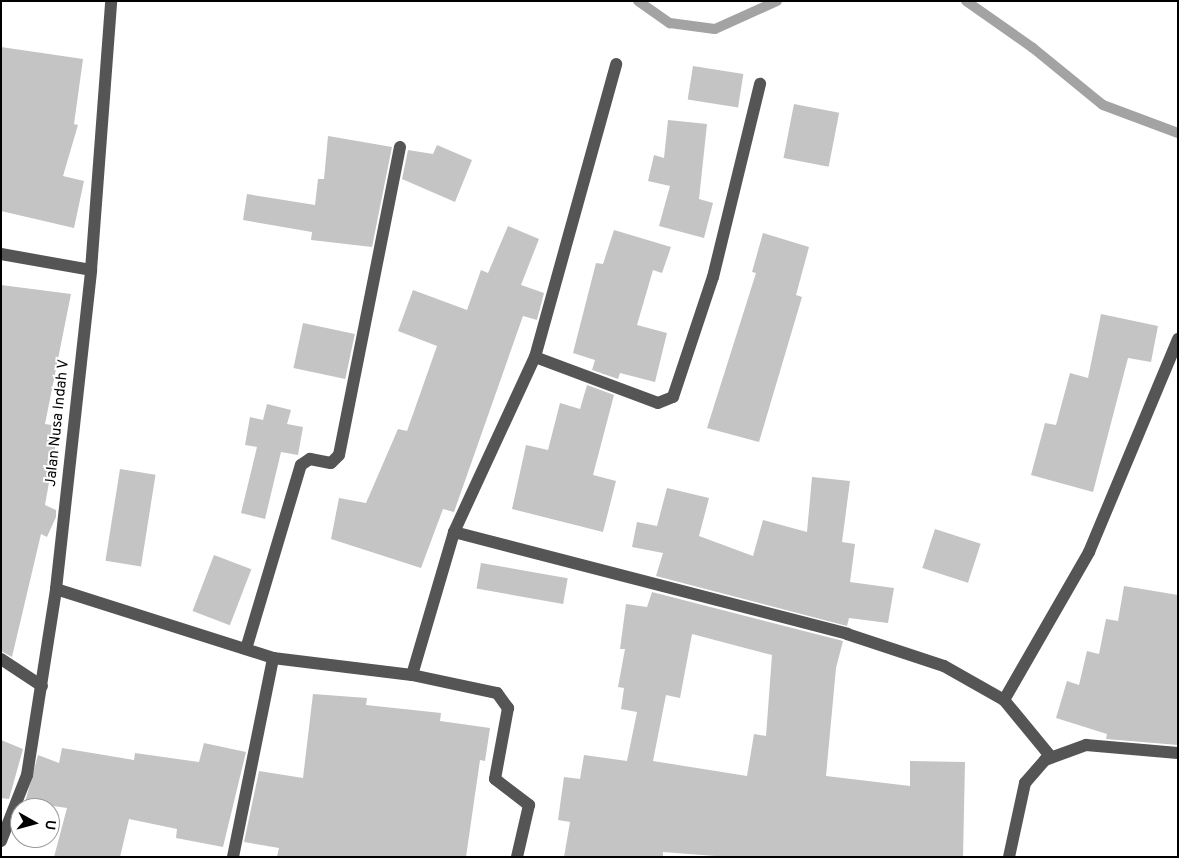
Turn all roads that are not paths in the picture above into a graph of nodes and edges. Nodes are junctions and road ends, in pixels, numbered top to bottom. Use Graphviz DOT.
graph roads {
  1 [pos="111,1"];
  2 [pos="616,64"];
  3 [pos="760,84"];
  4 [pos="400,147"];
  5 [pos="1,254"];
  6 [pos="91,270"];
  7 [pos="1178,339"];
  8 [pos="535,357"];
  9 [pos="454,532"];
  10 [pos="56,589"];
  11 [pos="246,649"];
  12 [pos="274,658"];
  13 [pos="1,659"];
  14 [pos="412,675"];
  15 [pos="42,686"];
  16 [pos="1004,700"];
  17 [pos="1178,753"];
  18 [pos="1051,757"];
  19 [pos="1,841"];
  20 [pos="233,857"];
  21 [pos="516,857"];
  22 [pos="1009,857"];
  1 -- 6 [label="street, Jalan Nusa Indah V"];
  2 -- 8 [label="street"];
  3 -- 8 [label="street"];
  4 -- 11 [label="street"];
  5 -- 6 [label="street"];
  6 -- 10 [label="street, Jalan Nusa Indah V"];
  7 -- 16 [label="street"];
  8 -- 9 [label="street"];
  9 -- 14 [label="street"];
  9 -- 16 [label="street"];
  10 -- 11 [label="street"];
  10 -- 15 [label="street, Jalan Nusa Indah V"];
  11 -- 12 [label="street"];
  12 -- 14 [label="street"];
  12 -- 20 [label="street"];
  13 -- 15 [label="street"];
  14 -- 21 [label="street"];
  15 -- 19 [label="street, Jalan Nusa Indah V"];
  16 -- 18 [label="street"];
  17 -- 18 [label="street"];
  18 -- 22 [label="street"];
}
